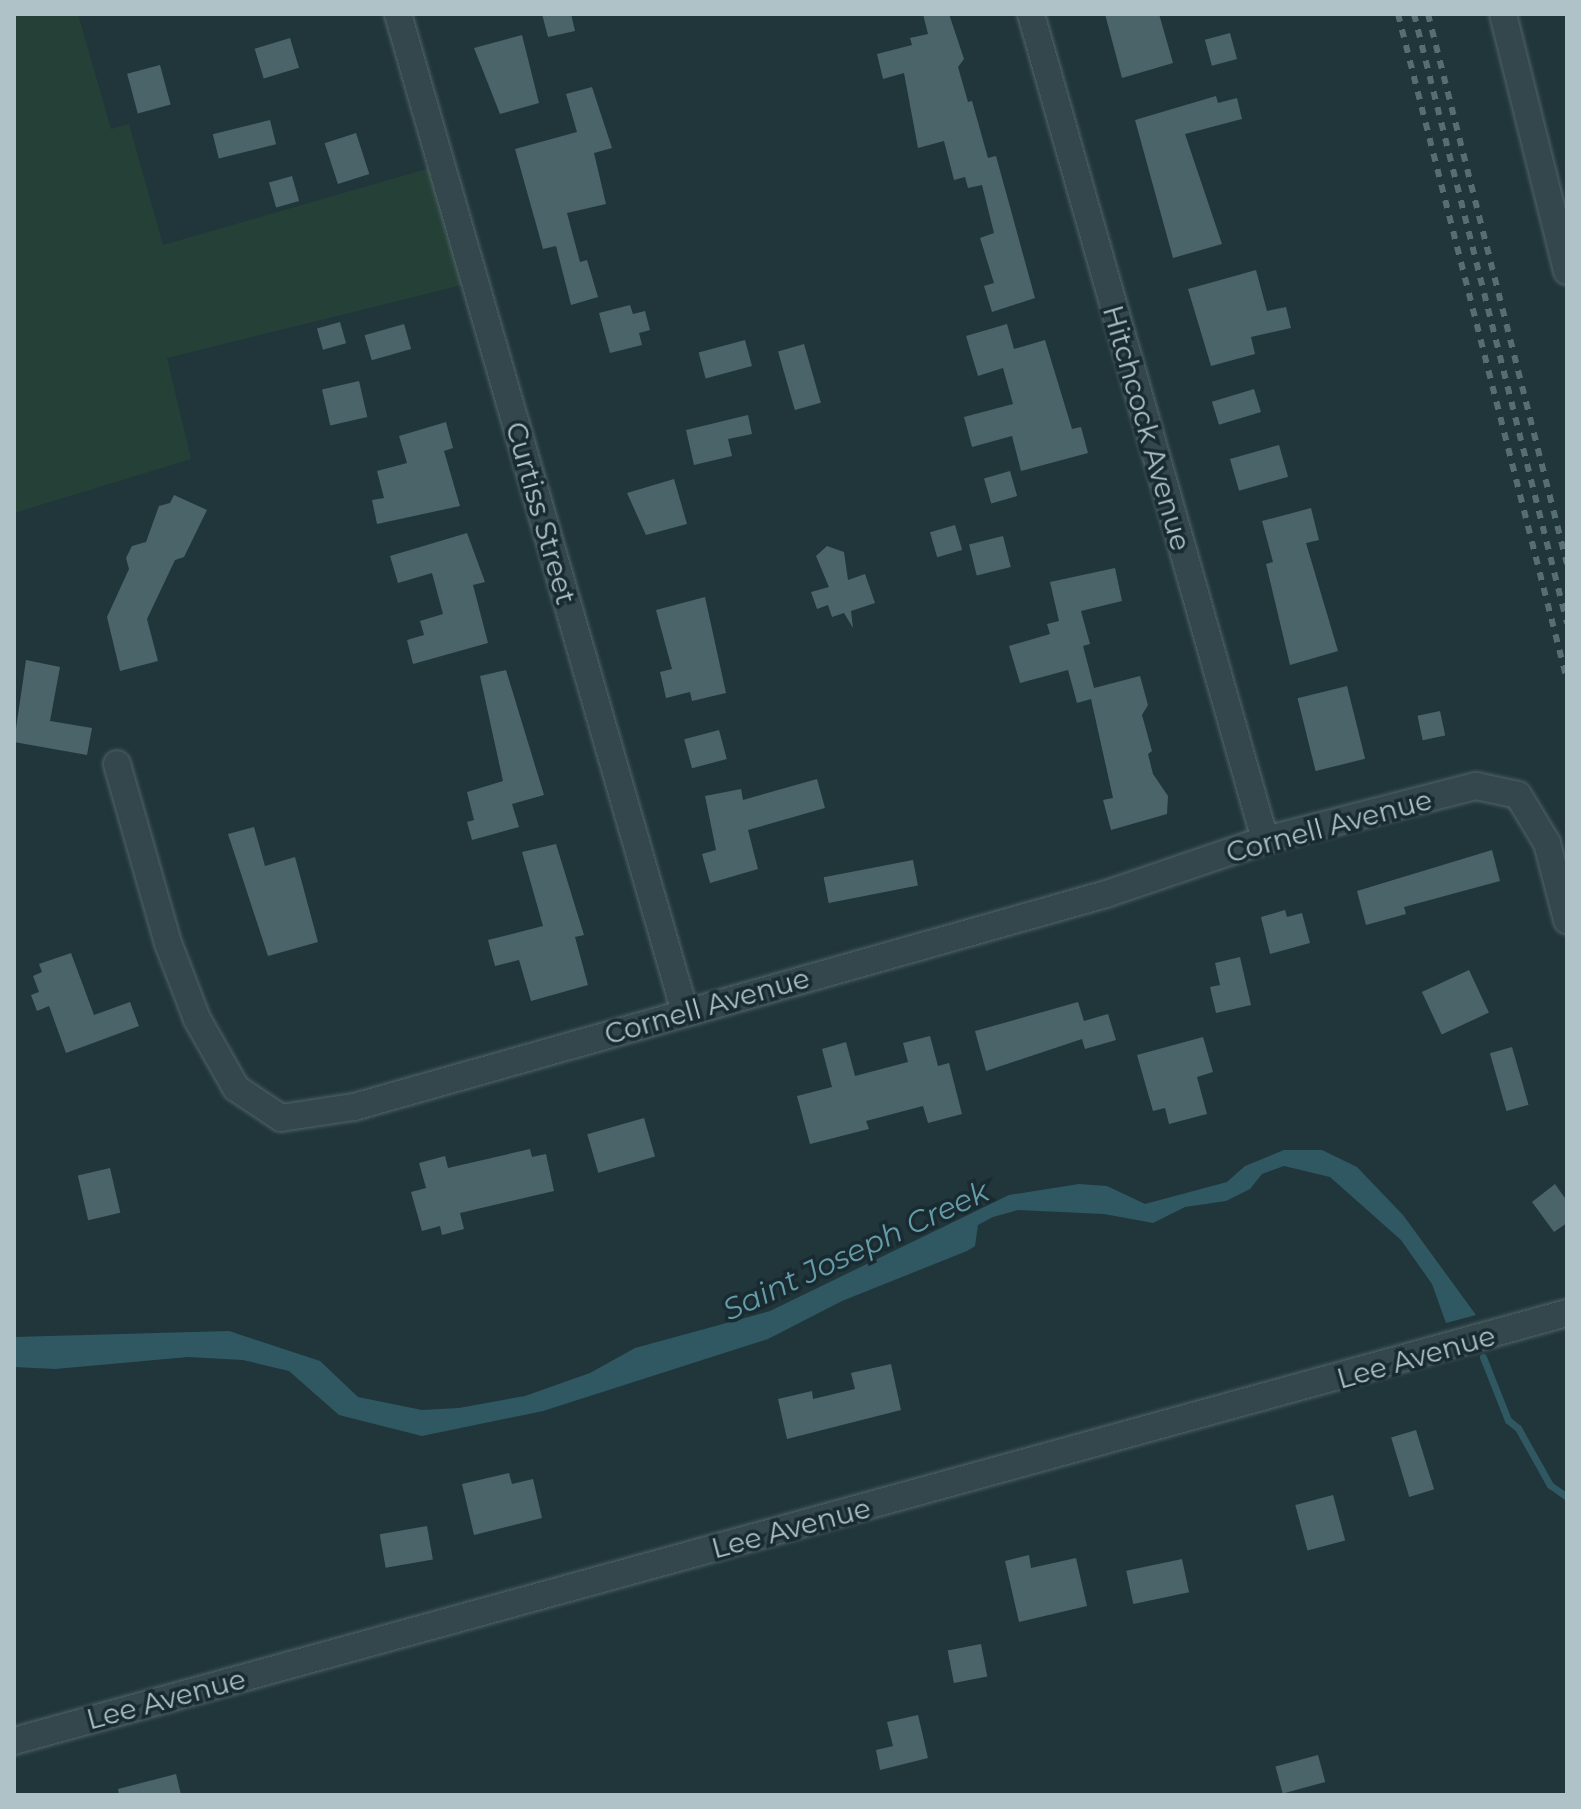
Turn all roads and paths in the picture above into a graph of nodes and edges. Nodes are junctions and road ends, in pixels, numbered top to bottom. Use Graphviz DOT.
graph roads {
  1 [pos="398,14"];
  2 [pos="1031,14"];
  3 [pos="1503,14"];
  4 [pos="1567,271"];
  5 [pos="117,764"];
  6 [pos="1265,840"];
  7 [pos="1567,920"];
  8 [pos="685,1012"];
  9 [pos="1567,1313"];
  10 [pos="14,1741"];
  1 -- 8 [label="street, Curtiss Street"];
  2 -- 6 [label="street, Hitchcock Avenue"];
  3 -- 4 [label="street"];
  5 -- 8 [label="street, Cornell Avenue"];
  6 -- 7 [label="street, Cornell Avenue"];
  6 -- 8 [label="street, Cornell Avenue"];
  9 -- 10 [label="street, Lee Avenue"];
}
